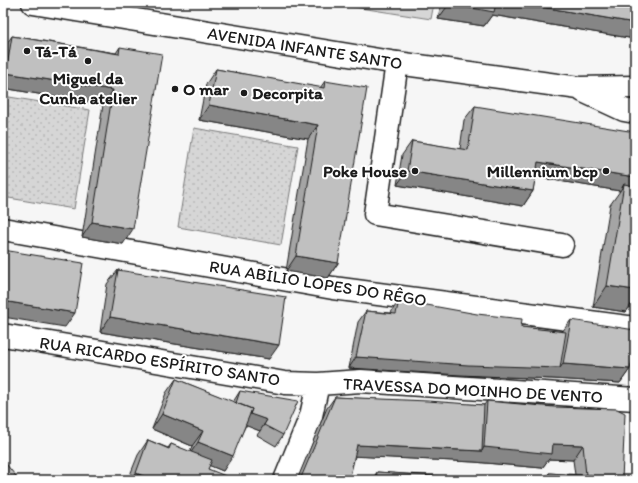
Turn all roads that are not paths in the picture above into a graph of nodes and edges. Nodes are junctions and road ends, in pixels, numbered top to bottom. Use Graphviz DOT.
graph roads {
  1 [pos="33,3"];
  2 [pos="397,63"];
  3 [pos="635,87"];
  4 [pos="578,88"];
  5 [pos="631,113"];
  6 [pos="3,229"];
  7 [pos="562,245"];
  8 [pos="635,328"];
  9 [pos="3,335"];
  10 [pos="318,384"];
  11 [pos="635,399"];
  12 [pos="285,480"];
  1 -- 2 [label="street, AVENIDA INFANTE SANTO"];
  2 -- 4 [label="street, AVENIDA INFANTE SANTO"];
  2 -- 7 [label="street"];
  3 -- 4 [label="street, AVENIDA INFANTE SANTO"];
  4 -- 5 [label="street, AVENIDA INFANTE SANTO"];
  6 -- 8 [label="street, RUA ABÍLIO LOPES DO RÊGO"];
  9 -- 10 [label="street, RUA RICARDO ESPÍRITO SANTO"];
  10 -- 11 [label="street, TRAVESSA DO MOINHO DE VENTO"];
  10 -- 12 [label="street"];
}
